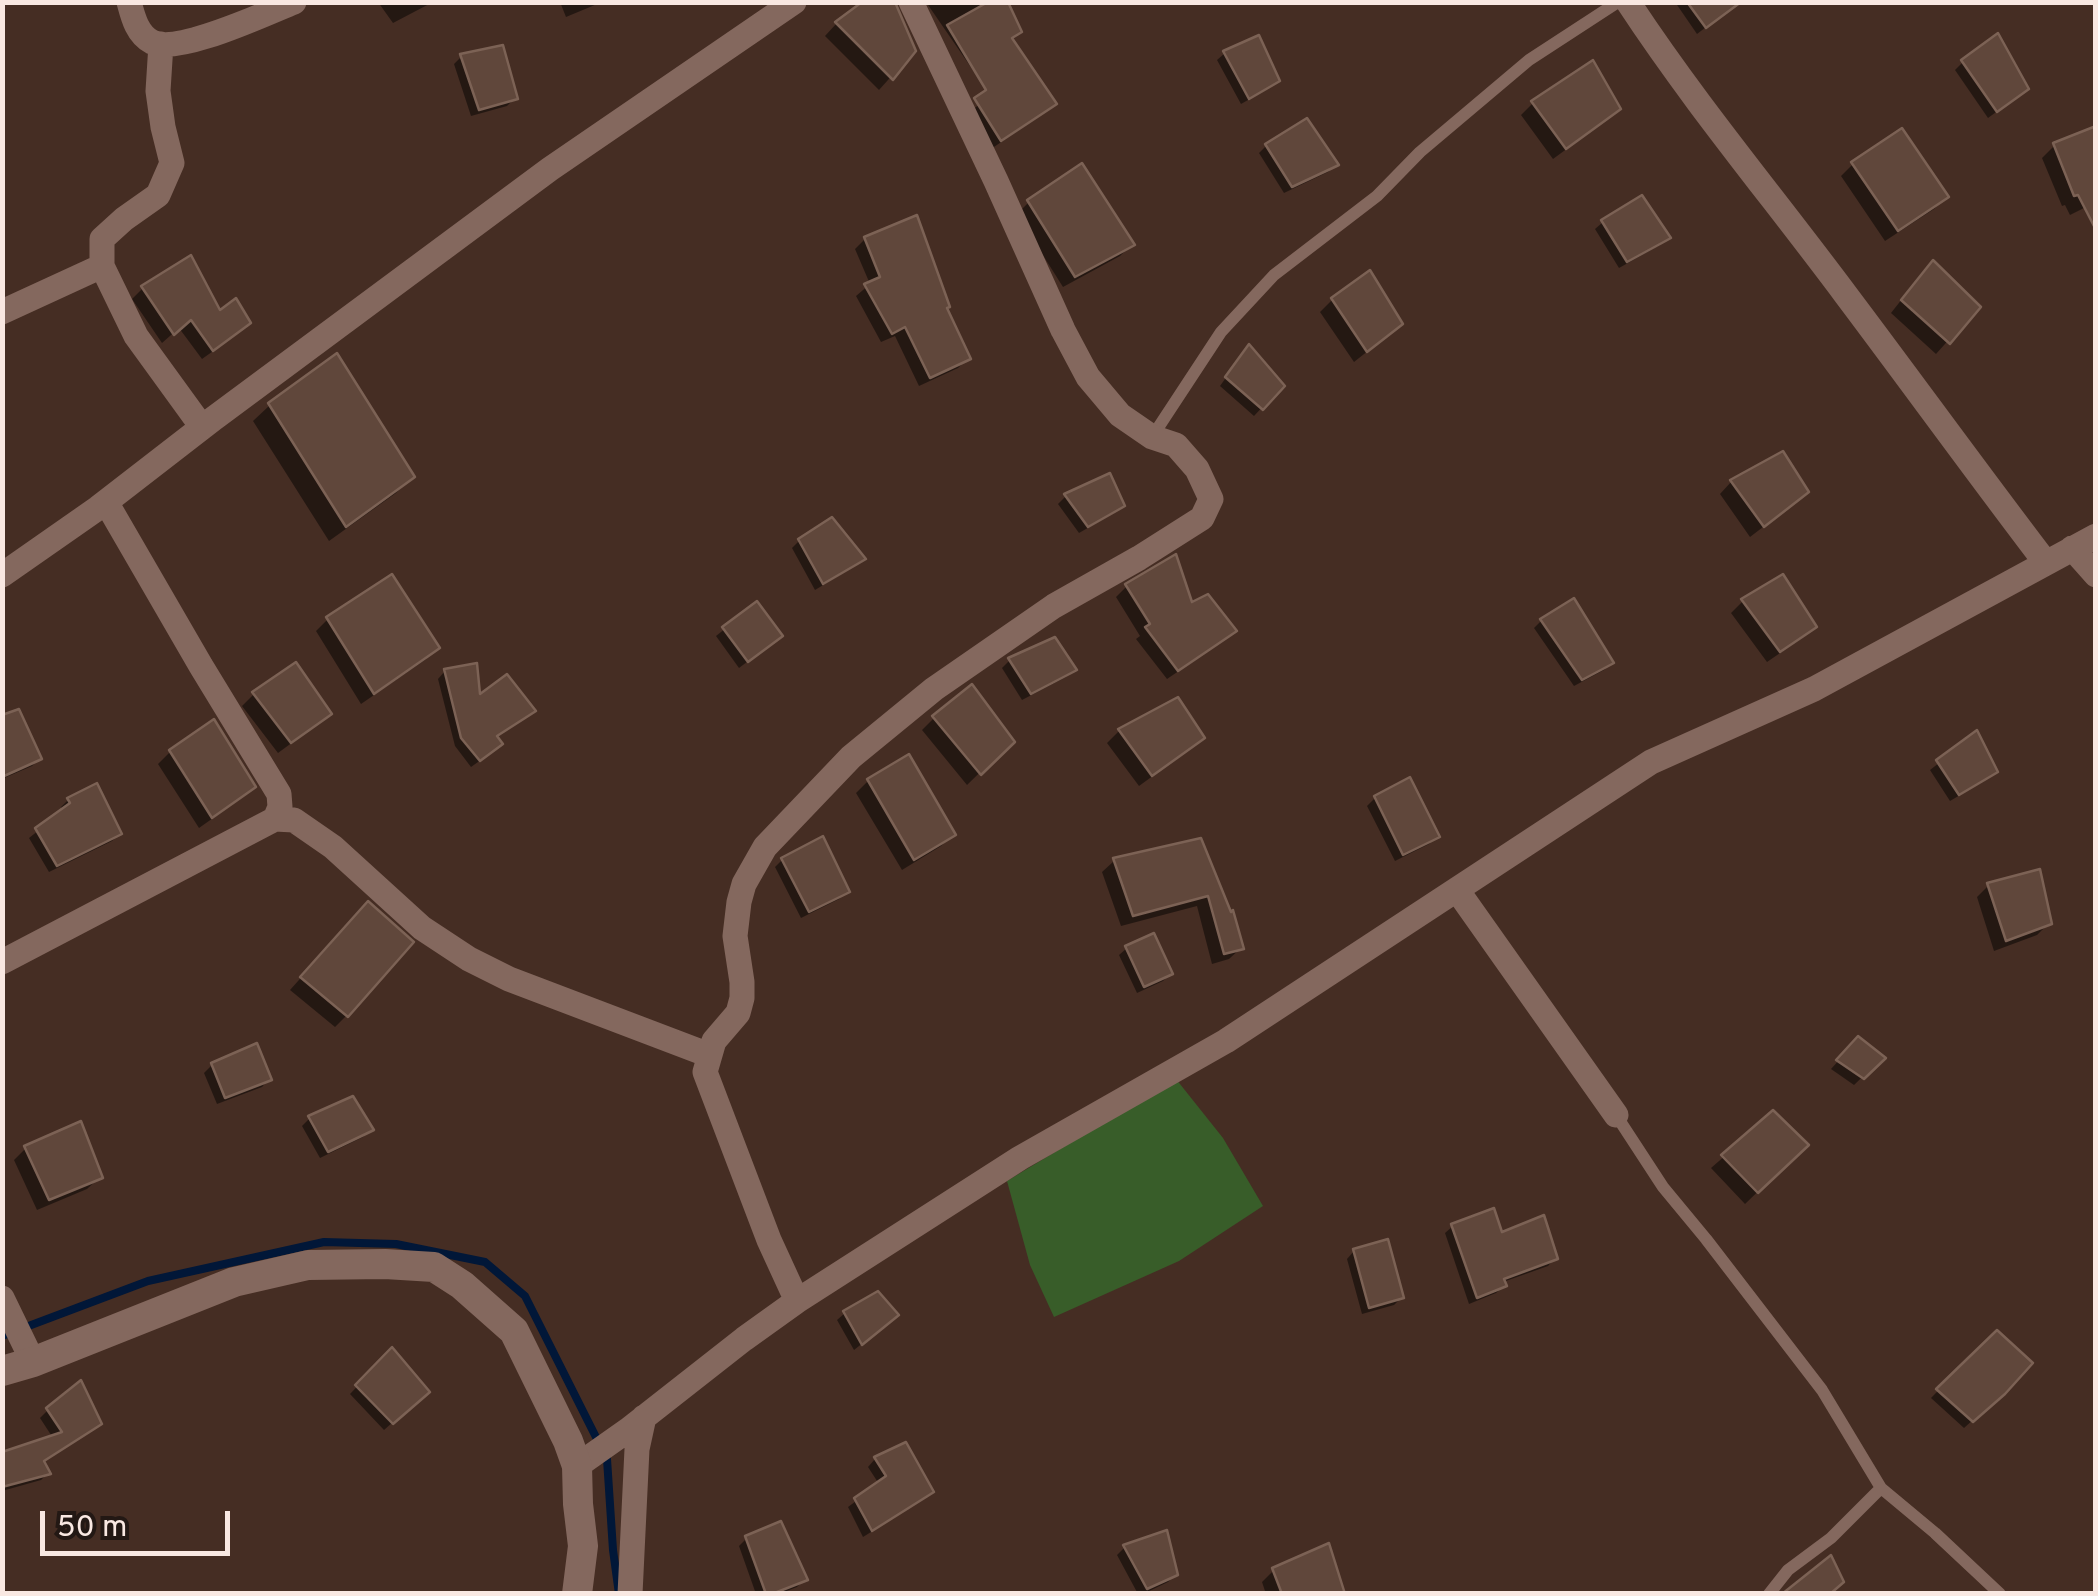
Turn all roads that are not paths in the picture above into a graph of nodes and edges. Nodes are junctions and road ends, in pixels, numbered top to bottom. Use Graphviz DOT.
graph roads {
  1 [pos="129,2"];
  2 [pos="294,2"];
  3 [pos="911,2"];
  4 [pos="1618,2"];
  5 [pos="1628,2"];
  6 [pos="777,7"];
  7 [pos="161,44"];
  8 [pos="102,266"];
  9 [pos="2,312"];
  10 [pos="202,427"];
  11 [pos="1152,437"];
  12 [pos="106,502"];
  13 [pos="2084,542"];
  14 [pos="2046,562"];
  15 [pos="2,575"];
  16 [pos="2096,575"];
  17 [pos="275,819"];
  18 [pos="1457,890"];
  19 [pos="2,962"];
  20 [pos="709,1055"];
  21 [pos="1616,1115"];
  22 [pos="4,1301"];
  23 [pos="797,1301"];
  24 [pos="28,1352"];
  25 [pos="2,1370"];
  26 [pos="636,1424"];
  27 [pos="586,1460"];
  28 [pos="1881,1488"];
  29 [pos="577,1594"];
  30 [pos="630,1594"];
  31 [pos="1768,1594"];
  32 [pos="2000,1594"];
  1 -- 7 [label="street"];
  2 -- 7 [label="street"];
  3 -- 11 [label="street"];
  4 -- 11 [label="lane"];
  5 -- 14 [label="street"];
  6 -- 10 [label="street"];
  7 -- 8 [label="street"];
  8 -- 9 [label="street"];
  8 -- 10 [label="street"];
  10 -- 12 [label="street"];
  11 -- 20 [label="street"];
  12 -- 15 [label="street"];
  12 -- 17 [label="street"];
  13 -- 14 [label="street"];
  13 -- 16 [label="street"];
  14 -- 18 [label="street"];
  17 -- 19 [label="street"];
  17 -- 20 [label="street"];
  18 -- 21 [label="street"];
  18 -- 23 [label="street"];
  20 -- 23 [label="street"];
  21 -- 28 [label="lane"];
  22 -- 24 [label="street"];
  23 -- 26 [label="street"];
  24 -- 25 [label="street"];
  24 -- 27 [label="street"];
  26 -- 27 [label="street"];
  26 -- 30 [label="street"];
  27 -- 29 [label="street"];
  28 -- 31 [label="lane"];
  28 -- 32 [label="lane"];
}
